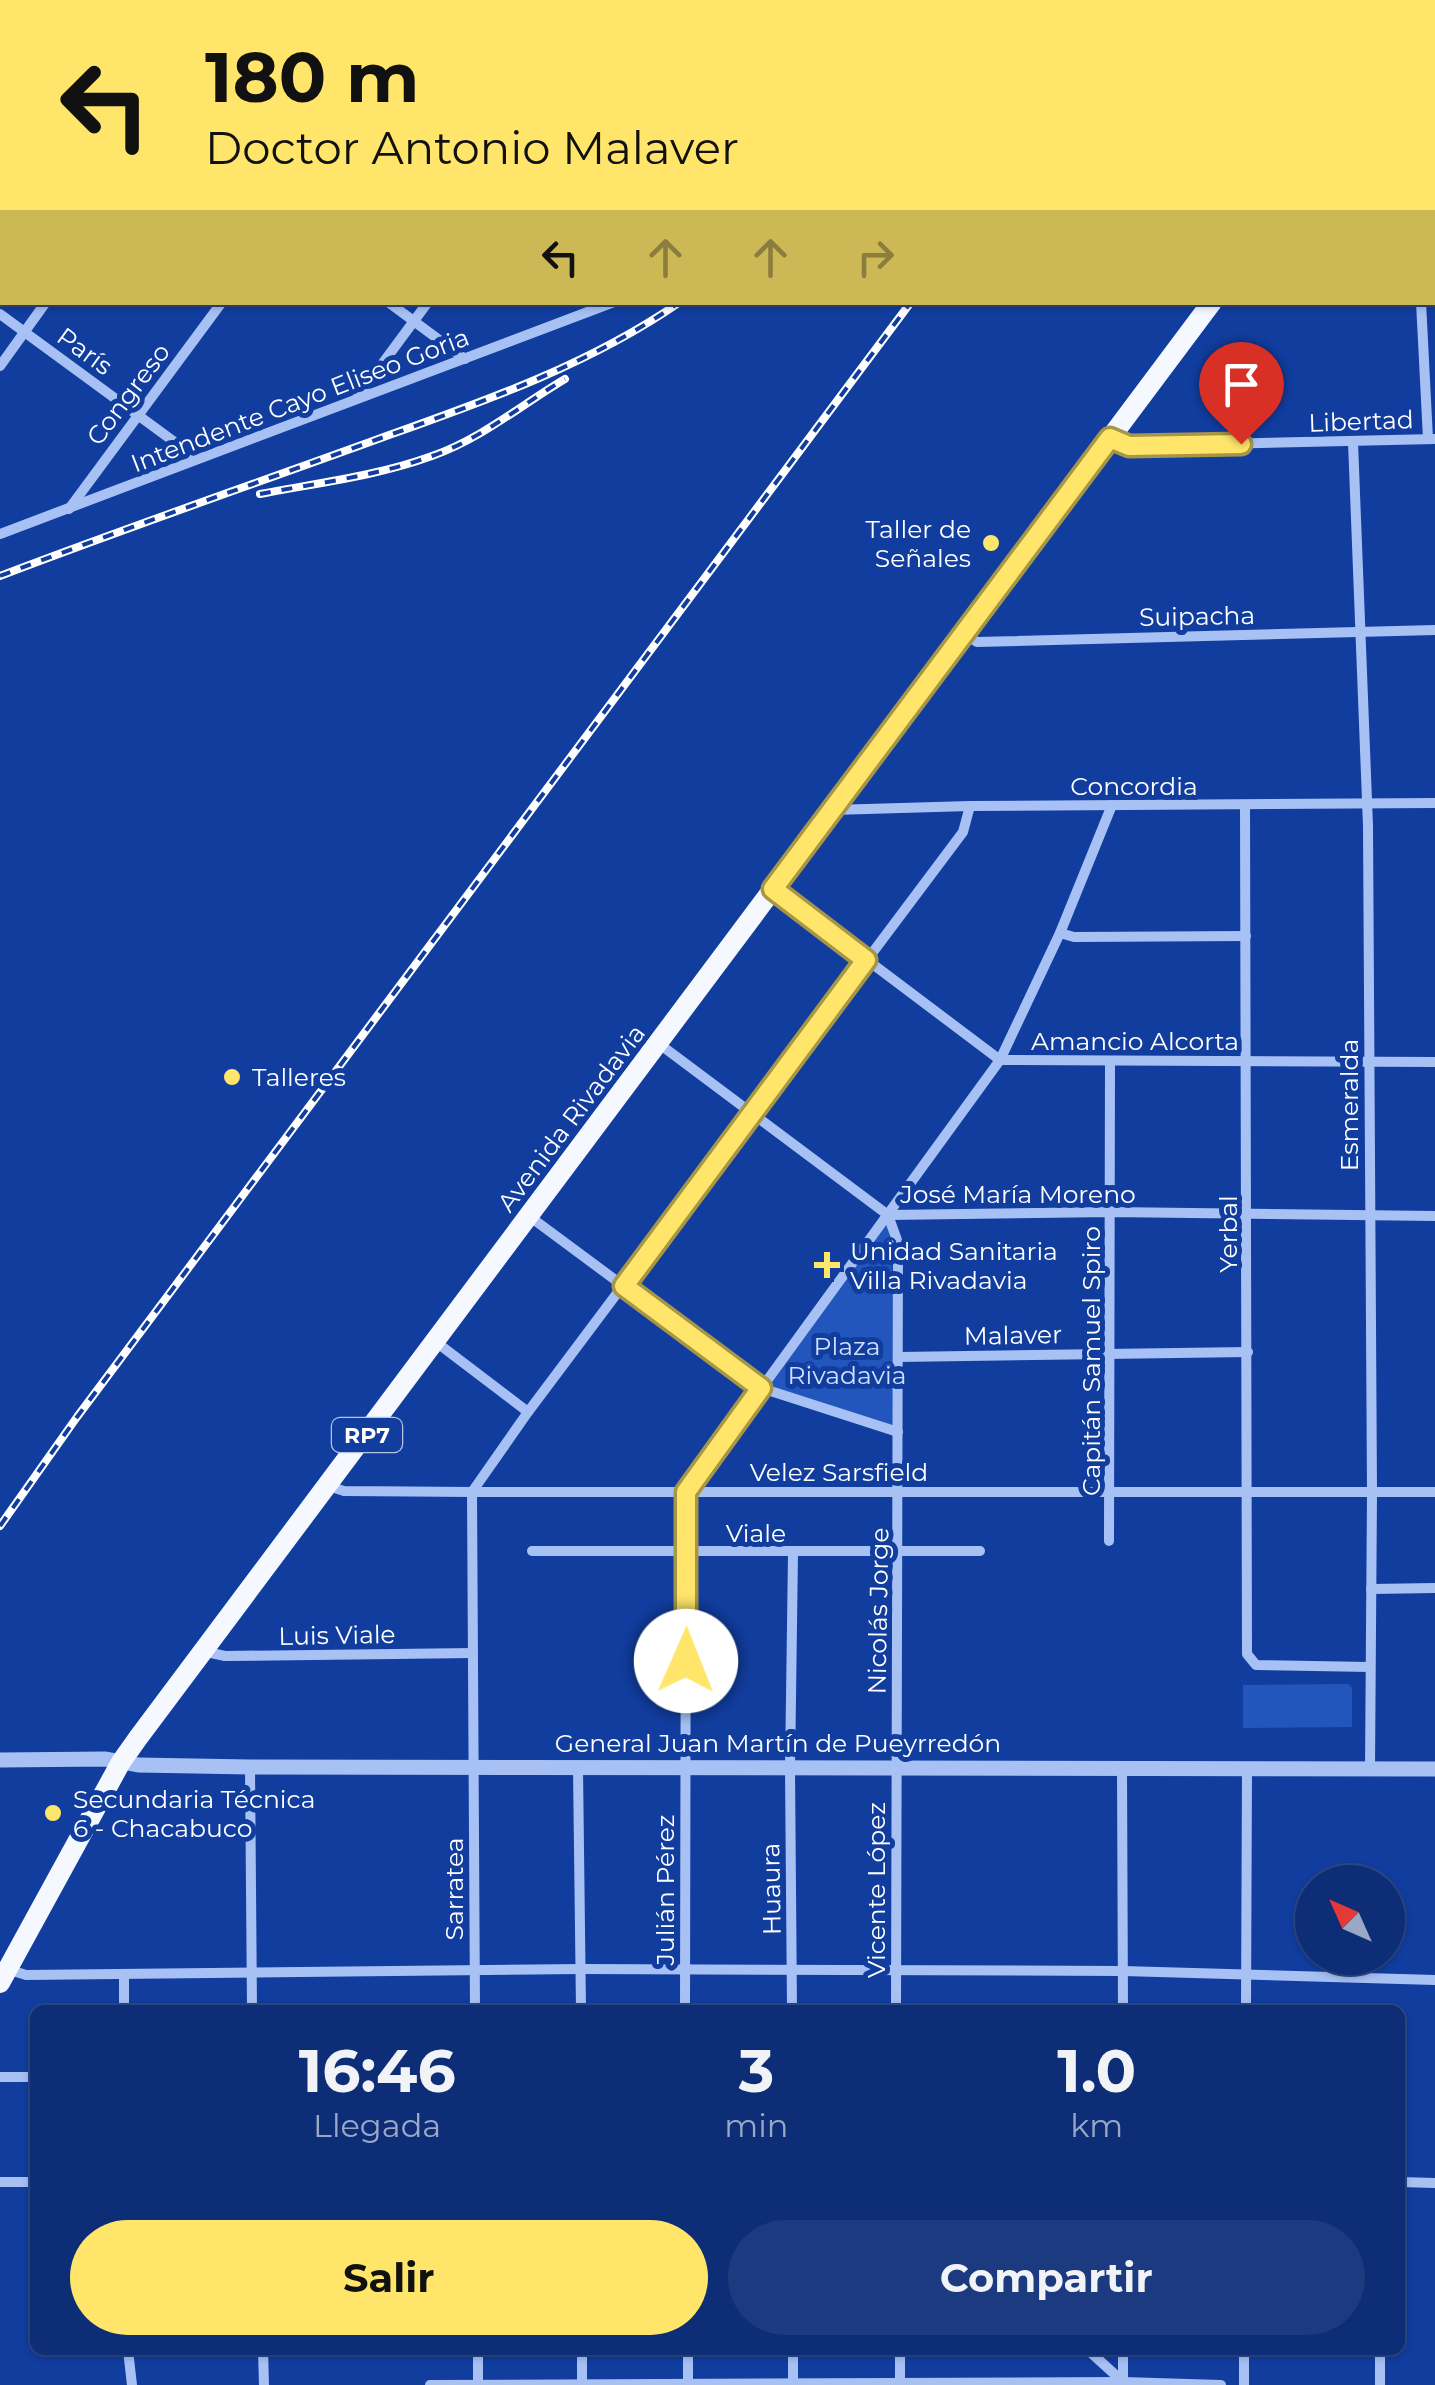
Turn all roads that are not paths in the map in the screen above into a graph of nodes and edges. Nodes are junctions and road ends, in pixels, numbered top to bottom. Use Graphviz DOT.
graph roads {
  1 [pos="44,305"];
  2 [pos="220,305"];
  3 [pos="392,305"];
  4 [pos="426,305"];
  5 [pos="606,305"];
  6 [pos="1210,305"];
  7 [pos="1421,305"];
  8 [pos="0,314"];
  9 [pos="414,322"];
  10 [pos="24,332"];
  11 [pos="465,360"];
  12 [pos="0,366"];
  13 [pos="355,400"];
  14 [pos="137,414"];
  15 [pos="1110,438"];
  16 [pos="1432,439"];
  17 [pos="1352,442"];
  18 [pos="191,460"];
  19 [pos="68,510"];
  20 [pos="0,534"];
  21 [pos="1435,630"];
  22 [pos="1360,632"];
  23 [pos="963,633"];
  24 [pos="1435,804"];
  25 [pos="1112,805"];
  26 [pos="1367,805"];
  27 [pos="970,806"];
  28 [pos="1245,806"];
  29 [pos="832,810"];
  30 [pos="773,889"];
  31 [pos="1060,934"];
  32 [pos="1246,936"];
  33 [pos="866,960"];
  34 [pos="658,1043"];
  35 [pos="1000,1060"];
  36 [pos="1246,1060"];
  37 [pos="1110,1061"];
  38 [pos="1370,1062"];
  39 [pos="1435,1062"];
  40 [pos="752,1113"];
  41 [pos="1111,1212"];
  42 [pos="1370,1214"];
  43 [pos="888,1215"];
  44 [pos="1248,1215"];
  45 [pos="529,1216"];
  46 [pos="1435,1216"];
  47 [pos="624,1286"];
  48 [pos="436,1342"];
  49 [pos="1248,1352"];
  50 [pos="1112,1354"];
  51 [pos="898,1357"];
  52 [pos="761,1388"];
  53 [pos="528,1412"];
  54 [pos="898,1432"];
  55 [pos="328,1486"];
  56 [pos="899,1491"];
  57 [pos="1110,1491"];
  58 [pos="472,1492"];
  59 [pos="686,1492"];
  60 [pos="1372,1492"];
  61 [pos="1435,1492"];
  62 [pos="1247,1494"];
  63 [pos="1109,1541"];
  64 [pos="532,1551"];
  65 [pos="980,1551"];
  66 [pos="687,1552"];
  67 [pos="794,1553"];
  68 [pos="898,1553"];
  69 [pos="1435,1588"];
  70 [pos="1371,1589"];
  71 [pos="202,1652"];
  72 [pos="473,1653"];
  73 [pos="1370,1667"];
  74 [pos="0,1760"];
  75 [pos="121,1762"];
  76 [pos="250,1767"];
  77 [pos="473,1767"];
  78 [pos="578,1768"];
  79 [pos="790,1768"];
  80 [pos="1122,1768"];
  81 [pos="684,1769"];
  82 [pos="1247,1769"];
  83 [pos="1370,1769"];
  84 [pos="896,1770"];
  85 [pos="1435,1770"];
  86 [pos="475,1968"];
  87 [pos="581,1969"];
  88 [pos="792,1970"];
  89 [pos="685,1971"];
  90 [pos="896,1971"];
  91 [pos="1123,1971"];
  92 [pos="251,1974"];
  93 [pos="1247,1974"];
  94 [pos="124,1975"];
  95 [pos="4,1976"];
  96 [pos="1435,1980"];
  97 [pos="124,2005"];
  98 [pos="252,2005"];
  99 [pos="475,2005"];
  100 [pos="581,2005"];
  101 [pos="686,2005"];
  102 [pos="792,2005"];
  103 [pos="896,2005"];
  104 [pos="1123,2005"];
  105 [pos="1246,2005"];
  106 [pos="0,2077"];
  107 [pos="30,2077"];
  108 [pos="0,2182"];
  109 [pos="30,2182"];
  110 [pos="1405,2182"];
  111 [pos="1435,2182"];
  112 [pos="129,2355"];
  113 [pos="263,2355"];
  114 [pos="478,2355"];
  115 [pos="582,2355"];
  116 [pos="688,2355"];
  117 [pos="793,2355"];
  118 [pos="900,2355"];
  119 [pos="1093,2355"];
  120 [pos="1122,2355"];
  121 [pos="1244,2355"];
  122 [pos="1380,2355"];
  123 [pos="900,2384"];
  124 [pos="1122,2384"];
  125 [pos="132,2385"];
  126 [pos="264,2385"];
  127 [pos="430,2385"];
  128 [pos="478,2385"];
  129 [pos="582,2385"];
  130 [pos="688,2385"];
  131 [pos="793,2385"];
  132 [pos="1222,2385"];
  133 [pos="1244,2385"];
  134 [pos="1380,2385"];
  1 -- 10 [label="street"];
  2 -- 14 [label="street, Congreso"];
  3 -- 9 [label="street"];
  4 -- 9 [label="street"];
  5 -- 11 [label="street, Intendente Cayo Eliseo Goria"];
  6 -- 15 [label="main road, Avenida Rivadavia / RP7"];
  7 -- 16 [label="street"];
  8 -- 10 [label="street, París"];
  9 -- 11 [label="street"];
  9 -- 13 [label="street"];
  10 -- 12 [label="street"];
  10 -- 14 [label="street, París"];
  11 -- 13 [label="street, Intendente Cayo Eliseo Goria"];
  13 -- 18 [label="street, Intendente Cayo Eliseo Goria"];
  14 -- 18 [label="street, París"];
  14 -- 19 [label="street, Congreso"];
  15 -- 17 [label="street, Libertad"];
  15 -- 23 [label="main road, Avenida Rivadavia / RP7"];
  16 -- 17 [label="street, Libertad"];
  17 -- 22 [label="street, Esmeralda"];
  18 -- 19 [label="street, Intendente Cayo Eliseo Goria"];
  19 -- 20 [label="street, Intendente Cayo Eliseo Goria"];
  21 -- 22 [label="street, Suipacha"];
  22 -- 23 [label="street, Suipacha"];
  22 -- 26 [label="street, Esmeralda"];
  23 -- 29 [label="main road, Avenida Rivadavia / RP7"];
  24 -- 26 [label="street, Concordia"];
  25 -- 27 [label="street, Concordia"];
  25 -- 28 [label="street, Concordia"];
  25 -- 31 [label="street"];
  26 -- 28 [label="street, Concordia"];
  26 -- 38 [label="street, Esmeralda"];
  27 -- 29 [label="street, Concordia"];
  27 -- 33 [label="street"];
  28 -- 32 [label="street, Yerbal"];
  29 -- 30 [label="main road, Avenida Rivadavia / RP7"];
  30 -- 33 [label="street, Amancio Alcorta"];
  30 -- 34 [label="main road, Avenida Rivadavia / RP7"];
  31 -- 32 [label="street"];
  31 -- 35 [label="street"];
  32 -- 36 [label="street, Yerbal"];
  33 -- 35 [label="street, Amancio Alcorta"];
  33 -- 40 [label="street"];
  34 -- 40 [label="street, José María Moreno"];
  34 -- 45 [label="main road, Avenida Rivadavia / RP7"];
  35 -- 37 [label="street, Amancio Alcorta"];
  35 -- 43 [label="street"];
  36 -- 37 [label="street, Amancio Alcorta"];
  36 -- 38 [label="street, Amancio Alcorta"];
  36 -- 44 [label="street, Yerbal"];
  37 -- 41 [label="street, Capitán Samuel Spiro"];
  38 -- 39 [label="street, Amancio Alcorta"];
  38 -- 42 [label="street, Esmeralda"];
  40 -- 43 [label="street, José María Moreno"];
  40 -- 47 [label="street"];
  41 -- 43 [label="street, José María Moreno"];
  41 -- 44 [label="street, José María Moreno"];
  41 -- 50 [label="street, Capitán Samuel Spiro"];
  42 -- 44 [label="street, José María Moreno"];
  42 -- 46 [label="street, José María Moreno"];
  42 -- 60 [label="street, Esmeralda"];
  43 -- 51 [label="street, Nicolás Jorge"];
  43 -- 52 [label="street"];
  44 -- 49 [label="street, Yerbal"];
  45 -- 47 [label="street"];
  45 -- 48 [label="main road, Avenida Rivadavia / RP7"];
  47 -- 52 [label="street"];
  47 -- 53 [label="street"];
  48 -- 53 [label="street"];
  48 -- 55 [label="main road, Avenida Rivadavia / RP7"];
  49 -- 50 [label="street, Malaver"];
  49 -- 62 [label="street, Yerbal"];
  50 -- 51 [label="street, Malaver"];
  50 -- 57 [label="street, Capitán Samuel Spiro"];
  51 -- 54 [label="street, Nicolás Jorge"];
  52 -- 54 [label="street"];
  52 -- 59 [label="street"];
  53 -- 58 [label="street"];
  54 -- 56 [label="street, Nicolás Jorge"];
  55 -- 58 [label="street, Velez Sarsfield"];
  55 -- 71 [label="main road, Avenida Rivadavia / RP7"];
  56 -- 57 [label="street, Velez Sarsfield"];
  56 -- 59 [label="street, Velez Sarsfield"];
  56 -- 68 [label="street, Nicolás Jorge"];
  57 -- 62 [label="street, Velez Sarsfield"];
  57 -- 63 [label="street, Capitán Samuel Spiro"];
  58 -- 59 [label="street, Velez Sarsfield"];
  58 -- 72 [label="street, Sarratea"];
  59 -- 66 [label="street, Julián Pérez"];
  60 -- 61 [label="street, Velez Sarsfield"];
  60 -- 62 [label="street, Velez Sarsfield"];
  60 -- 70 [label="street, Esmeralda"];
  62 -- 73 [label="street, Yerbal"];
  64 -- 66 [label="street, Viale"];
  65 -- 68 [label="street, Viale"];
  66 -- 67 [label="street, Viale"];
  66 -- 81 [label="street, Julián Pérez"];
  67 -- 68 [label="street, Viale"];
  67 -- 79 [label="street, Huaura"];
  68 -- 84 [label="street, Nicolás Jorge"];
  69 -- 70 [label="street"];
  70 -- 73 [label="street, Esmeralda"];
  71 -- 72 [label="street, Luis Viale"];
  71 -- 75 [label="main road, Avenida Rivadavia / RP7"];
  72 -- 77 [label="street, Sarratea"];
  73 -- 83 [label="street, Esmeralda"];
  74 -- 75 [label="street, General Juan Martín de Pueyrredón"];
  75 -- 76 [label="street, General Juan Martín de Pueyrredón"];
  75 -- 95 [label="main road, Avenida Rivadavia / RP7"];
  76 -- 77 [label="street, General Juan Martín de Pueyrredón"];
  76 -- 92 [label="street"];
  77 -- 78 [label="street, General Juan Martín de Pueyrredón"];
  77 -- 86 [label="street, Sarratea"];
  78 -- 81 [label="street, General Juan Martín de Pueyrredón"];
  78 -- 87 [label="street"];
  79 -- 81 [label="street, General Juan Martín de Pueyrredón"];
  79 -- 84 [label="street, General Juan Martín de Pueyrredón"];
  79 -- 88 [label="street, Huaura"];
  80 -- 82 [label="street, General Juan Martín de Pueyrredón"];
  80 -- 84 [label="street, General Juan Martín de Pueyrredón"];
  80 -- 91 [label="street"];
  81 -- 89 [label="street, Julián Pérez"];
  82 -- 83 [label="street, General Juan Martín de Pueyrredón"];
  82 -- 93 [label="street"];
  83 -- 85 [label="street, General Juan Martín de Pueyrredón"];
  84 -- 90 [label="street, Vicente López"];
  86 -- 87 [label="street"];
  86 -- 92 [label="street"];
  86 -- 99 [label="street, Sarratea"];
  87 -- 89 [label="street"];
  87 -- 100 [label="street"];
  88 -- 89 [label="street"];
  88 -- 90 [label="street"];
  88 -- 102 [label="street, Huaura"];
  89 -- 101 [label="street, Julián Pérez"];
  90 -- 91 [label="street"];
  90 -- 103 [label="street, Vicente López"];
  91 -- 93 [label="street"];
  91 -- 104 [label="street"];
  92 -- 94 [label="street"];
  92 -- 98 [label="street"];
  93 -- 96 [label="street"];
  93 -- 105 [label="street"];
  94 -- 95 [label="street"];
  94 -- 97 [label="street"];
  106 -- 107 [label="street"];
  108 -- 109 [label="street"];
  110 -- 111 [label="street"];
  112 -- 125 [label="street"];
  113 -- 126 [label="street"];
  114 -- 128 [label="street"];
  115 -- 129 [label="street"];
  116 -- 130 [label="street"];
  117 -- 131 [label="street"];
  118 -- 123 [label="street"];
  119 -- 124 [label="street"];
  120 -- 124 [label="street"];
  121 -- 133 [label="street"];
  122 -- 134 [label="street"];
  123 -- 124 [label="street"];
  123 -- 131 [label="street"];
  124 -- 132 [label="street"];
  127 -- 128 [label="street"];
  128 -- 129 [label="street"];
  129 -- 130 [label="street"];
  130 -- 131 [label="street"];
}
